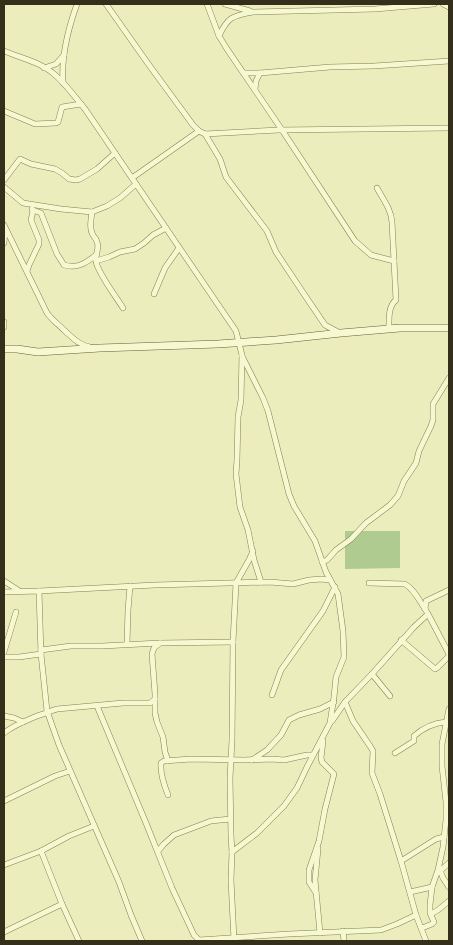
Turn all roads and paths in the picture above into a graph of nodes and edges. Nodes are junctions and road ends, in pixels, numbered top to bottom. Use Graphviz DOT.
graph roads {
  1 [pos="77,4"];
  2 [pos="106,4"];
  3 [pos="207,4"];
  4 [pos="225,4"];
  5 [pos="434,4"];
  6 [pos="443,4"];
  7 [pos="449,7"];
  8 [pos="253,12"];
  9 [pos="219,36"];
  10 [pos="4,51"];
  11 [pos="64,54"];
  12 [pos="449,62"];
  13 [pos="44,68"];
  14 [pos="260,73"];
  15 [pos="244,74"];
  16 [pos="63,83"];
  17 [pos="256,90"];
  18 [pos="81,104"];
  19 [pos="4,111"];
  20 [pos="449,128"];
  21 [pos="282,130"];
  22 [pos="199,131"];
  23 [pos="205,134"];
  24 [pos="115,153"];
  25 [pos="132,178"];
  26 [pos="4,180"];
  27 [pos="136,184"];
  28 [pos="4,187"];
  29 [pos="377,188"];
  30 [pos="26,204"];
  31 [pos="33,210"];
  32 [pos="92,212"];
  33 [pos="4,226"];
  34 [pos="166,228"];
  35 [pos="4,243"];
  36 [pos="179,248"];
  37 [pos="96,258"];
  38 [pos="394,261"];
  39 [pos="27,271"];
  40 [pos="154,294"];
  41 [pos="123,308"];
  42 [pos="4,322"];
  43 [pos="4,327"];
  44 [pos="449,328"];
  45 [pos="389,329"];
  46 [pos="341,333"];
  47 [pos="238,343"];
  48 [pos="4,349"];
  49 [pos="96,349"];
  50 [pos="242,355"];
  51 [pos="449,378"];
  52 [pos="253,550"];
  53 [pos="322,562"];
  54 [pos="330,580"];
  55 [pos="4,581"];
  56 [pos="261,582"];
  57 [pos="236,583"];
  58 [pos="369,583"];
  59 [pos="130,586"];
  60 [pos="335,587"];
  61 [pos="449,590"];
  62 [pos="39,591"];
  63 [pos="4,592"];
  64 [pos="20,592"];
  65 [pos="426,611"];
  66 [pos="16,612"];
  67 [pos="401,640"];
  68 [pos="233,642"];
  69 [pos="160,643"];
  70 [pos="127,644"];
  71 [pos="4,652"];
  72 [pos="41,652"];
  73 [pos="449,655"];
  74 [pos="4,657"];
  75 [pos="372,674"];
  76 [pos="272,696"];
  77 [pos="390,696"];
  78 [pos="155,700"];
  79 [pos="334,702"];
  80 [pos="345,702"];
  81 [pos="97,706"];
  82 [pos="449,709"];
  83 [pos="47,712"];
  84 [pos="4,716"];
  85 [pos="39,716"];
  86 [pos="50,720"];
  87 [pos="23,722"];
  88 [pos="446,722"];
  89 [pos="330,724"];
  90 [pos="4,733"];
  91 [pos="323,738"];
  92 [pos="395,753"];
  93 [pos="313,755"];
  94 [pos="231,760"];
  95 [pos="251,760"];
  96 [pos="168,761"];
  97 [pos="70,771"];
  98 [pos="168,795"];
  99 [pos="4,801"];
  100 [pos="230,819"];
  101 [pos="94,826"];
  102 [pos="444,837"];
  103 [pos="155,843"];
  104 [pos="164,844"];
  105 [pos="42,851"];
  106 [pos="158,851"];
  107 [pos="232,852"];
  108 [pos="401,861"];
  109 [pos="449,863"];
  110 [pos="4,865"];
  111 [pos="439,870"];
  112 [pos="449,886"];
  113 [pos="432,887"];
  114 [pos="410,892"];
  115 [pos="449,901"];
  116 [pos="62,904"];
  117 [pos="431,914"];
  118 [pos="416,915"];
  119 [pos="422,928"];
  120 [pos="344,931"];
  121 [pos="4,932"];
  122 [pos="320,932"];
  123 [pos="234,940"];
  124 [pos="79,941"];
  125 [pos="142,941"];
  126 [pos="344,941"];
  127 [pos="426,941"];
  1 -- 11 [label="street"];
  2 -- 22 [label="street"];
  3 -- 9 [label="street"];
  4 -- 8 [label="street"];
  5 -- 8 [label="street"];
  6 -- 7 [label="street"];
  8 -- 9 [label="street"];
  9 -- 15 [label="street"];
  10 -- 13 [label="street"];
  11 -- 13 [label="street"];
  11 -- 16 [label="street"];
  12 -- 14 [label="street"];
  13 -- 16 [label="street"];
  14 -- 15 [label="street"];
  14 -- 17 [label="street"];
  15 -- 17 [label="street"];
  16 -- 18 [label="street"];
  17 -- 21 [label="street"];
  18 -- 19 [label="street"];
  18 -- 24 [label="street"];
  20 -- 21 [label="street"];
  21 -- 23 [label="street"];
  21 -- 38 [label="street"];
  22 -- 23 [label="street"];
  22 -- 25 [label="street"];
  23 -- 46 [label="street"];
  24 -- 25 [label="street"];
  24 -- 26 [label="street"];
  25 -- 27 [label="street"];
  27 -- 32 [label="street"];
  27 -- 34 [label="street"];
  28 -- 30 [label="street"];
  29 -- 38 [label="street"];
  30 -- 31 [label="street"];
  30 -- 32 [label="street"];
  31 -- 37 [label="street"];
  31 -- 39 [label="street"];
  32 -- 37 [label="street"];
  33 -- 35 [label="street"];
  33 -- 39 [label="street"];
  34 -- 36 [label="street"];
  34 -- 37 [label="street"];
  36 -- 40 [label="street"];
  36 -- 47 [label="street"];
  37 -- 41 [label="street"];
  38 -- 45 [label="street"];
  39 -- 49 [label="street"];
  42 -- 43 [label="street"];
  44 -- 45 [label="street"];
  45 -- 46 [label="street"];
  46 -- 47 [label="street"];
  47 -- 49 [label="street"];
  47 -- 50 [label="street"];
  48 -- 49 [label="street"];
  50 -- 52 [label="street"];
  50 -- 53 [label="street"];
  51 -- 53 [label="street"];
  52 -- 56 [label="street"];
  52 -- 57 [label="street"];
  53 -- 54 [label="street"];
  54 -- 56 [label="street"];
  54 -- 60 [label="street"];
  55 -- 64 [label="street"];
  56 -- 57 [label="street"];
  57 -- 59 [label="street"];
  57 -- 68 [label="street"];
  58 -- 65 [label="street"];
  59 -- 62 [label="street"];
  59 -- 70 [label="street"];
  60 -- 76 [label="street"];
  60 -- 79 [label="street"];
  61 -- 65 [label="street"];
  62 -- 64 [label="street"];
  62 -- 72 [label="street"];
  63 -- 64 [label="street"];
  65 -- 67 [label="street"];
  65 -- 73 [label="street"];
  66 -- 71 [label="street"];
  67 -- 73 [label="street"];
  67 -- 75 [label="street"];
  68 -- 69 [label="street"];
  68 -- 94 [label="street"];
  69 -- 70 [label="street"];
  69 -- 78 [label="street"];
  70 -- 72 [label="street"];
  72 -- 74 [label="street"];
  72 -- 83 [label="street"];
  75 -- 77 [label="street"];
  75 -- 80 [label="street"];
  78 -- 81 [label="street"];
  78 -- 96 [label="street"];
  79 -- 89 [label="street"];
  79 -- 95 [label="street"];
  80 -- 89 [label="street"];
  80 -- 108 [label="street"];
  81 -- 83 [label="street"];
  81 -- 103 [label="street"];
  82 -- 88 [label="street"];
  83 -- 85 [label="street"];
  83 -- 86 [label="street"];
  84 -- 87 [label="street"];
  85 -- 86 [label="street"];
  85 -- 87 [label="street"];
  86 -- 97 [label="street"];
  87 -- 90 [label="street"];
  88 -- 92 [label="street"];
  88 -- 102 [label="street"];
  89 -- 91 [label="street"];
  91 -- 93 [label="street"];
  91 -- 122 [label="street"];
  93 -- 95 [label="street"];
  93 -- 107 [label="street"];
  94 -- 95 [label="street"];
  94 -- 96 [label="street"];
  94 -- 100 [label="street"];
  96 -- 98 [label="street"];
  97 -- 99 [label="street"];
  97 -- 101 [label="street"];
  100 -- 104 [label="street"];
  100 -- 107 [label="street"];
  101 -- 105 [label="street"];
  101 -- 125 [label="street"];
  102 -- 108 [label="street"];
  102 -- 111 [label="street"];
  103 -- 104 [label="street"];
  103 -- 106 [label="street"];
  104 -- 106 [label="street"];
  105 -- 110 [label="street"];
  105 -- 116 [label="street"];
  106 -- 123 [label="street"];
  107 -- 123 [label="street"];
  108 -- 114 [label="street"];
  109 -- 111 [label="street"];
  111 -- 112 [label="street"];
  111 -- 113 [label="street"];
  113 -- 114 [label="street"];
  113 -- 117 [label="street"];
  114 -- 118 [label="street"];
  115 -- 117 [label="street"];
  116 -- 121 [label="street"];
  116 -- 124 [label="street"];
  117 -- 119 [label="street"];
  118 -- 119 [label="street"];
  118 -- 120 [label="street"];
  119 -- 127 [label="street"];
  120 -- 122 [label="street"];
  120 -- 126 [label="street"];
  122 -- 123 [label="street"];
}
